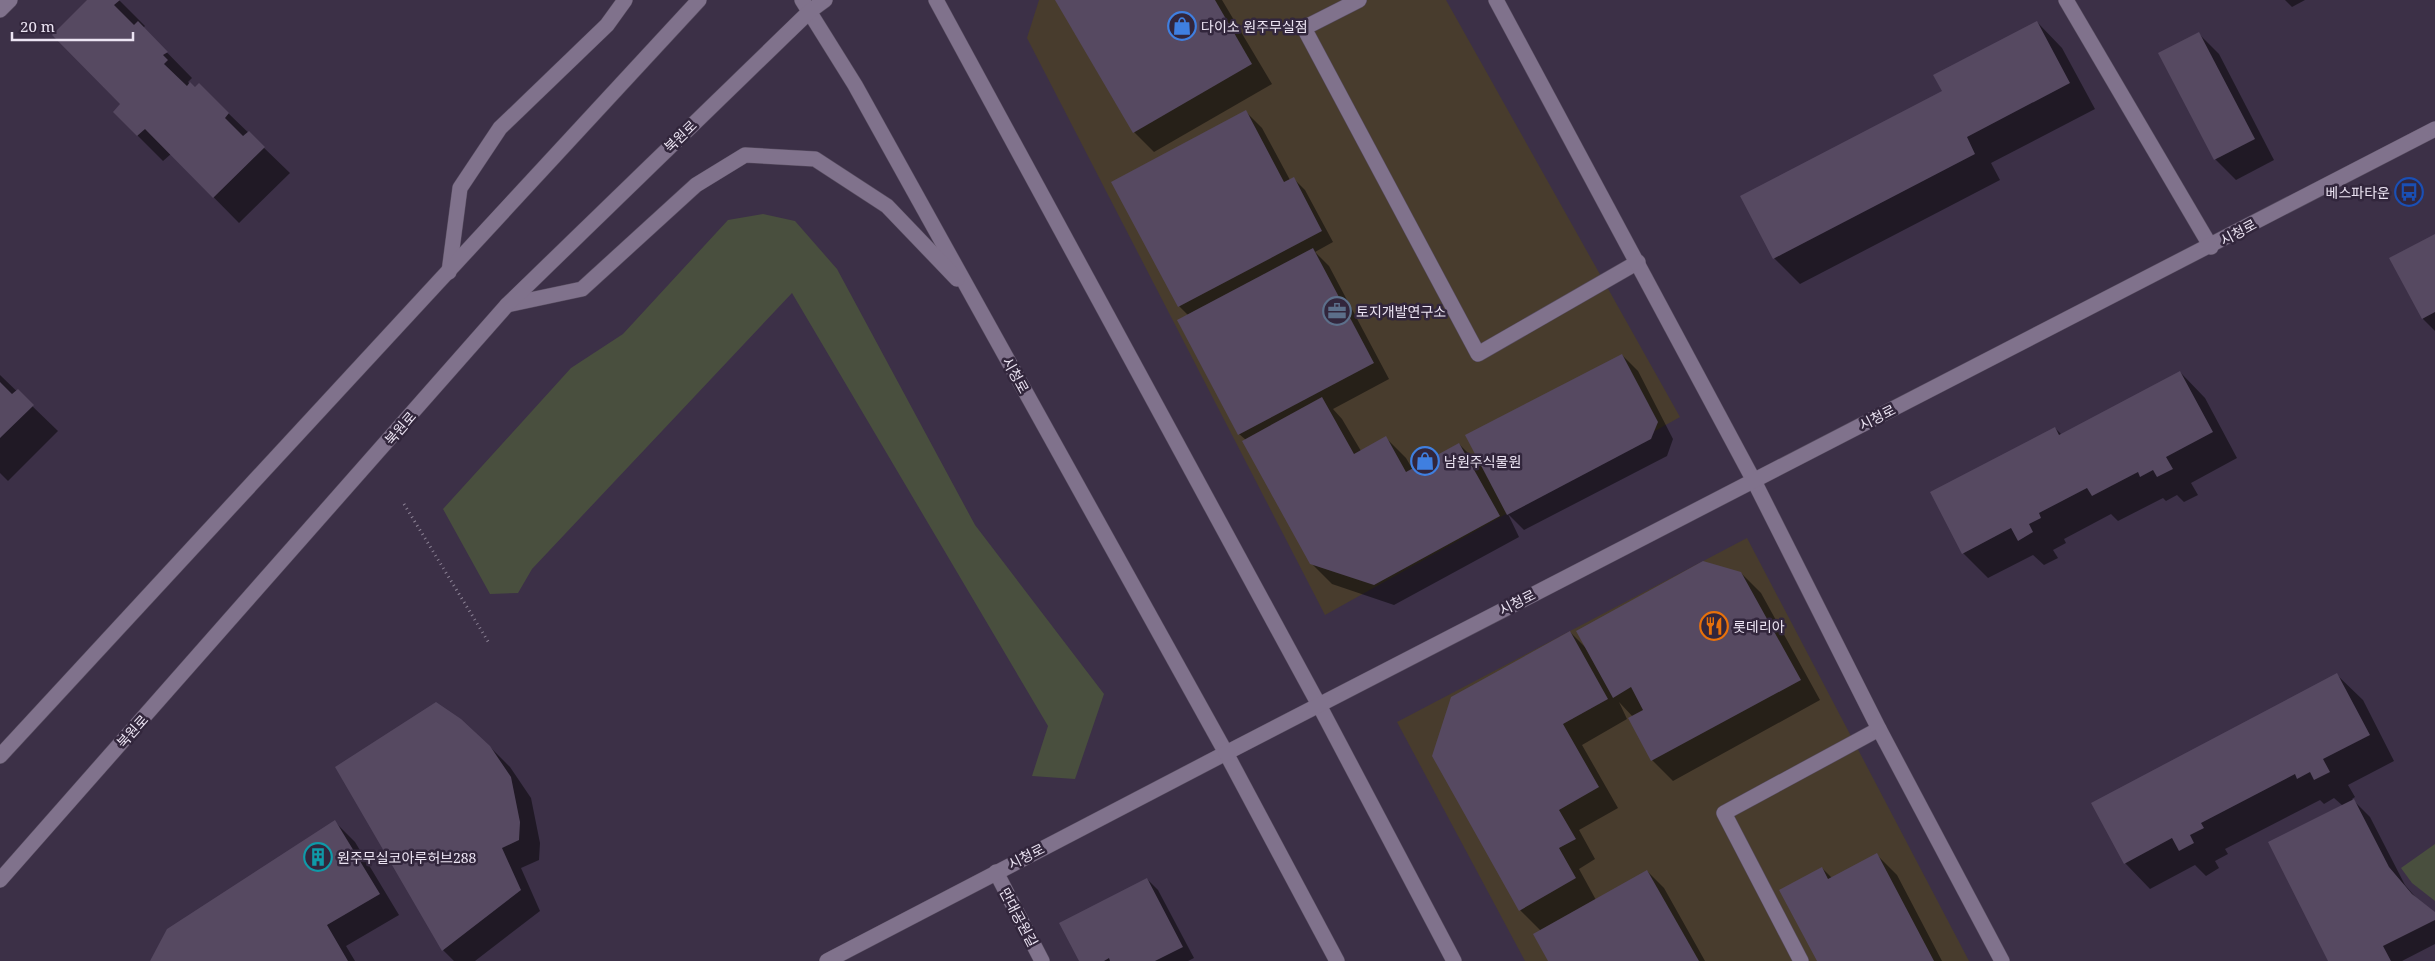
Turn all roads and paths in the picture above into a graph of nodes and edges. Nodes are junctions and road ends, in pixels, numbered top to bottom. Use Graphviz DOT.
graph roads {
  1 [pos="10,0"];
  2 [pos="625,0"];
  3 [pos="699,0"];
  4 [pos="825,0"];
  5 [pos="936,0"];
  6 [pos="1359,0"];
  7 [pos="1496,0"];
  8 [pos="2066,0"];
  9 [pos="806,6"];
  10 [pos="0,10"];
  11 [pos="2435,129"];
  12 [pos="2210,246"];
  13 [pos="1638,262"];
  14 [pos="449,272"];
  15 [pos="972,294"];
  16 [pos="507,305"];
  17 [pos="1754,481"];
  18 [pos="404,504"];
  19 [pos="489,643"];
  20 [pos="1319,705"];
  21 [pos="1879,729"];
  22 [pos="1226,753"];
  23 [pos="0,756"];
  24 [pos="996,872"];
  25 [pos="0,880"];
  26 [pos="827,961"];
  27 [pos="1042,961"];
  28 [pos="1338,961"];
  29 [pos="1454,961"];
  30 [pos="1801,961"];
  31 [pos="2002,961"];
  1 -- 10 [label="street"];
  2 -- 14 [label="street"];
  3 -- 14 [label="street"];
  4 -- 9 [label="street, 북원로"];
  5 -- 20 [label="street"];
  6 -- 13 [label="street"];
  7 -- 13 [label="street"];
  8 -- 12 [label="street"];
  9 -- 15 [label="street, 시청로"];
  9 -- 16 [label="street, 북원로"];
  11 -- 12 [label="street, 시청로"];
  12 -- 17 [label="street, 시청로"];
  13 -- 17 [label="street"];
  14 -- 23 [label="street"];
  15 -- 16 [label="street"];
  15 -- 22 [label="street, 시청로"];
  16 -- 25 [label="street, 북원로"];
  17 -- 20 [label="street, 시청로"];
  17 -- 21 [label="street"];
  18 -- 19 [label="path"];
  20 -- 22 [label="street, 시청로"];
  20 -- 29 [label="street"];
  21 -- 30 [label="street"];
  21 -- 31 [label="street"];
  22 -- 24 [label="street, 시청로"];
  22 -- 28 [label="street, 시청로"];
  24 -- 26 [label="street, 시청로"];
  24 -- 27 [label="street, 만대공원길"];
}
